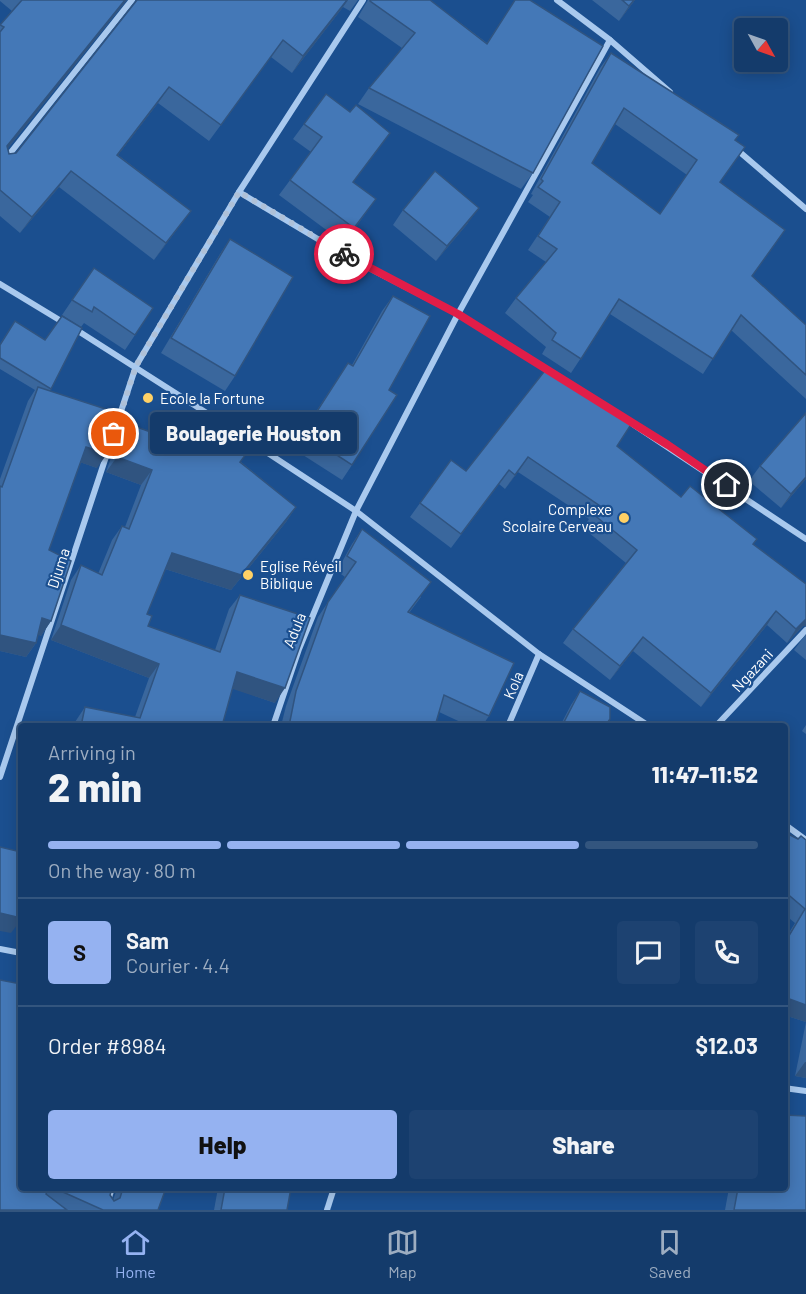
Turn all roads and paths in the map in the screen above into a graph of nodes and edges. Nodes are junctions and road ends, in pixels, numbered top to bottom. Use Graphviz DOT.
graph roads {
  1 [pos="132,0"];
  2 [pos="363,0"];
  3 [pos="557,0"];
  4 [pos="610,40"];
  5 [pos="672,94"];
  6 [pos="726,140"];
  7 [pos="0,166"];
  8 [pos="239,192"];
  9 [pos="806,209"];
  10 [pos="0,284"];
  11 [pos="458,314"];
  12 [pos="136,366"];
  13 [pos="558,376"];
  14 [pos="598,401"];
  15 [pos="356,511"];
  16 [pos="806,539"];
  17 [pos="806,630"];
  18 [pos="539,654"];
  19 [pos="274,723"];
  20 [pos="509,723"];
  21 [pos="644,723"];
  22 [pos="719,723"];
  23 [pos="0,777"];
  24 [pos="788,827"];
  25 [pos="806,840"];
  26 [pos="0,949"];
  27 [pos="18,952"];
  28 [pos="788,1089"];
  29 [pos="806,1091"];
  30 [pos="111,1191"];
  31 [pos="333,1191"];
  32 [pos="105,1210"];
  33 [pos="327,1210"];
  1 -- 7 [label="street"];
  2 -- 8 [label="street, Djuma"];
  3 -- 4 [label="street"];
  4 -- 5 [label="street"];
  4 -- 11 [label="street, Adula"];
  6 -- 9 [label="street"];
  8 -- 11 [label="street"];
  8 -- 12 [label="street, Djuma"];
  10 -- 12 [label="street"];
  11 -- 13 [label="street"];
  11 -- 15 [label="street, Adula"];
  12 -- 15 [label="street"];
  12 -- 23 [label="street, Djuma"];
  14 -- 16 [label="street"];
  15 -- 18 [label="street"];
  15 -- 19 [label="street, Adula"];
  17 -- 22 [label="street, Ngazani"];
  18 -- 20 [label="street, Kola"];
  18 -- 21 [label="street"];
  24 -- 25 [label="street"];
  26 -- 27 [label="street"];
  28 -- 29 [label="street"];
  30 -- 32 [label="street"];
  31 -- 33 [label="street"];
}
